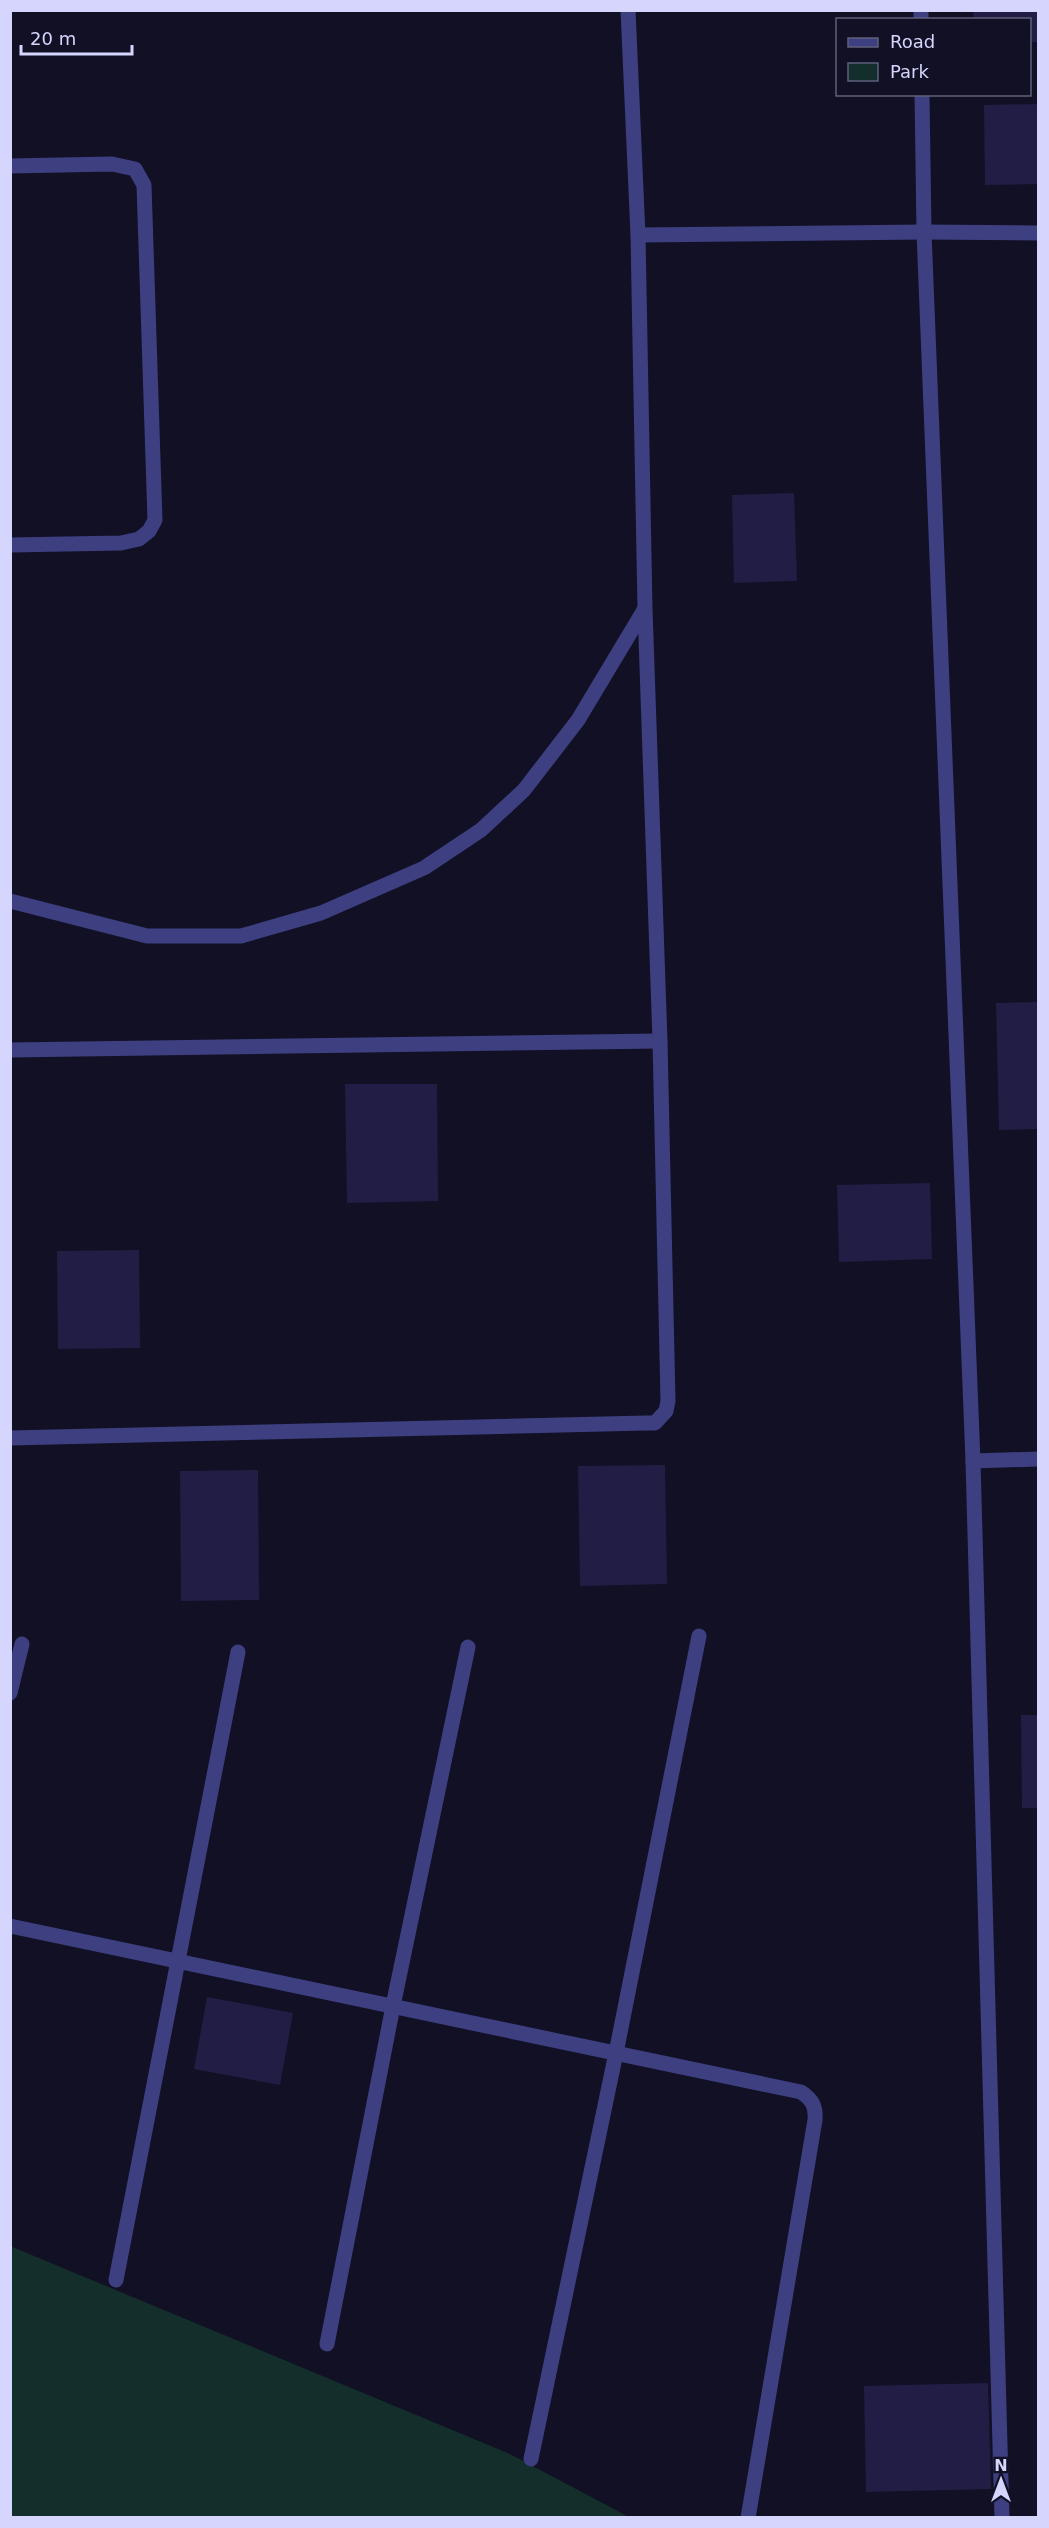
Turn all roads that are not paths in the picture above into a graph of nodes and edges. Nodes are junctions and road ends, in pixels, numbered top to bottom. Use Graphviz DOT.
graph roads {
  1 [pos="628,10"];
  2 [pos="922,96"];
  3 [pos="10,166"];
  4 [pos="924,232"];
  5 [pos="1038,233"];
  6 [pos="638,235"];
  7 [pos="10,545"];
  8 [pos="645,609"];
  9 [pos="10,902"];
  10 [pos="660,1041"];
  11 [pos="10,1050"];
  12 [pos="10,1438"];
  13 [pos="1038,1460"];
  14 [pos="973,1461"];
  15 [pos="699,1636"];
  16 [pos="21,1644"];
  17 [pos="468,1647"];
  18 [pos="238,1652"];
  19 [pos="10,1693"];
  20 [pos="10,1926"];
  21 [pos="179,1961"];
  22 [pos="393,2007"];
  23 [pos="616,2054"];
  24 [pos="116,2280"];
  25 [pos="327,2344"];
  26 [pos="531,2459"];
  27 [pos="748,2517"];
  28 [pos="1002,2517"];
  1 -- 6 [label="street"];
  2 -- 4 [label="street"];
  3 -- 7 [label="street"];
  4 -- 5 [label="street"];
  4 -- 6 [label="street"];
  4 -- 14 [label="street"];
  6 -- 8 [label="street"];
  8 -- 9 [label="street"];
  8 -- 10 [label="street"];
  10 -- 11 [label="street"];
  10 -- 12 [label="street"];
  13 -- 14 [label="street"];
  14 -- 28 [label="street"];
  15 -- 23 [label="street"];
  16 -- 19 [label="street"];
  17 -- 22 [label="street"];
  18 -- 21 [label="street"];
  20 -- 21 [label="street"];
  21 -- 22 [label="street"];
  21 -- 24 [label="street"];
  22 -- 23 [label="street"];
  22 -- 25 [label="street"];
  23 -- 26 [label="street"];
  23 -- 27 [label="street"];
}
